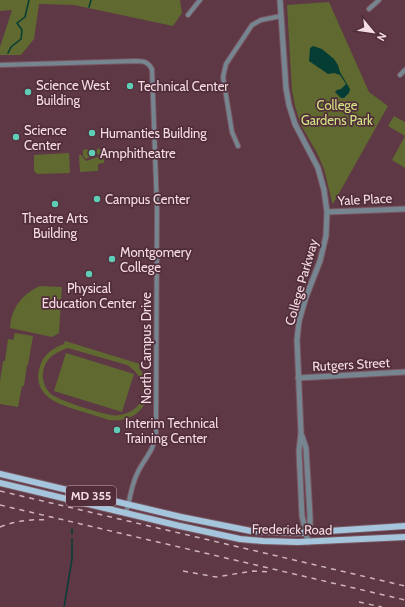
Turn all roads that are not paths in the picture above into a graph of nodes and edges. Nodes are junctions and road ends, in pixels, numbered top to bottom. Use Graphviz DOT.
graph roads {
  1 [pos="200,0"];
  2 [pos="280,0"];
  3 [pos="378,0"];
  4 [pos="370,9"];
  5 [pos="188,15"];
  6 [pos="281,16"];
  7 [pos="0,65"];
  8 [pos="405,70"];
  9 [pos="400,75"];
  10 [pos="238,146"];
  11 [pos="405,209"];
  12 [pos="327,212"];
  13 [pos="405,372"];
  14 [pos="298,378"];
  15 [pos="0,474"];
  16 [pos="0,483"];
  17 [pos="129,504"];
  18 [pos="126,513"];
  19 [pos="405,526"];
  20 [pos="307,532"];
  21 [pos="405,537"];
  22 [pos="308,542"];
  1 -- 5 [label="street"];
  2 -- 6 [label="street, College Parkway"];
  3 -- 4 [label="street"];
  6 -- 10 [label="street"];
  6 -- 12 [label="street, College Parkway"];
  7 -- 17 [label="street, North Campus Drive"];
  8 -- 9 [label="street"];
  11 -- 12 [label="street, Yale Place"];
  12 -- 14 [label="street, College Parkway"];
  13 -- 14 [label="street, Rutgers Street"];
  14 -- 20 [label="street, College Parkway"];
  15 -- 17 [label="main road, MD 355"];
  16 -- 18 [label="main road, MD 355"];
  17 -- 18 [label="street, North Campus Drive"];
  17 -- 20 [label="main road, Frederick Road / MD 355"];
  18 -- 22 [label="main road, Frederick Road / MD 355"];
  19 -- 20 [label="main road, Frederick Road / MD 355"];
  20 -- 22 [label="street, College Parkway"];
  21 -- 22 [label="main road, Frederick Road / MD 355"];
}
